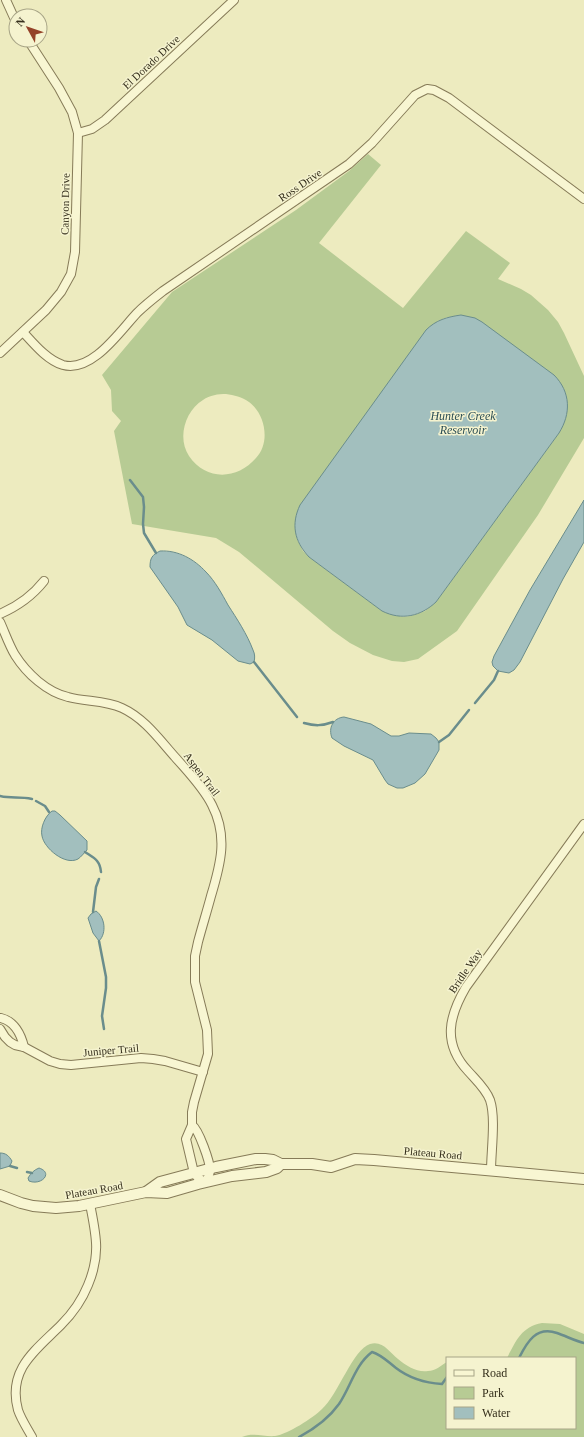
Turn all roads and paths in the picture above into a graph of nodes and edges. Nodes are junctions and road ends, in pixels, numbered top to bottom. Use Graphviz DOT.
graph roads {
  1 [pos="234,0"];
  2 [pos="33,48"];
  3 [pos="78,133"];
  4 [pos="584,199"];
  5 [pos="23,332"];
  6 [pos="0,353"];
  7 [pos="44,580"];
  8 [pos="0,614"];
  9 [pos="0,622"];
  10 [pos="584,824"];
  11 [pos="0,1018"];
  12 [pos="0,1029"];
  13 [pos="24,1047"];
  14 [pos="203,1072"];
  15 [pos="192,1125"];
  16 [pos="281,1164"];
  17 [pos="210,1169"];
  18 [pos="490,1171"];
  19 [pos="194,1173"];
  20 [pos="584,1179"];
  21 [pos="205,1182"];
  22 [pos="146,1192"];
  23 [pos="0,1195"];
  24 [pos="90,1204"];
  25 [pos="32,1437"];
  1 -- 3 [label="street, El Dorado Drive"];
  2 -- 3 [label="street, Canyon Drive"];
  3 -- 5 [label="street, Canyon Drive"];
  4 -- 5 [label="street, Ross Drive"];
  5 -- 6 [label="street, Canyon Drive"];
  7 -- 8 [label="street"];
  9 -- 14 [label="street, Aspen Trail"];
  10 -- 18 [label="street, Bridle Way"];
  11 -- 13 [label="street"];
  12 -- 13 [label="street, Juniper Trail"];
  13 -- 14 [label="street, Juniper Trail"];
  14 -- 15 [label="street, Aspen Trail"];
  15 -- 17 [label="street"];
  15 -- 19 [label="street, Aspen Trail"];
  16 -- 17 [label="street, Plateau Road"];
  16 -- 18 [label="street, Plateau Road"];
  16 -- 21 [label="street, Plateau Road"];
  17 -- 19 [label="street, Plateau Road"];
  17 -- 21 [label="street"];
  18 -- 20 [label="street, Plateau Road"];
  19 -- 21 [label="street"];
  19 -- 22 [label="street, Plateau Road"];
  21 -- 22 [label="street, Plateau Road"];
  22 -- 24 [label="street, Plateau Road"];
  23 -- 24 [label="street, Plateau Road"];
  24 -- 25 [label="street"];
}
